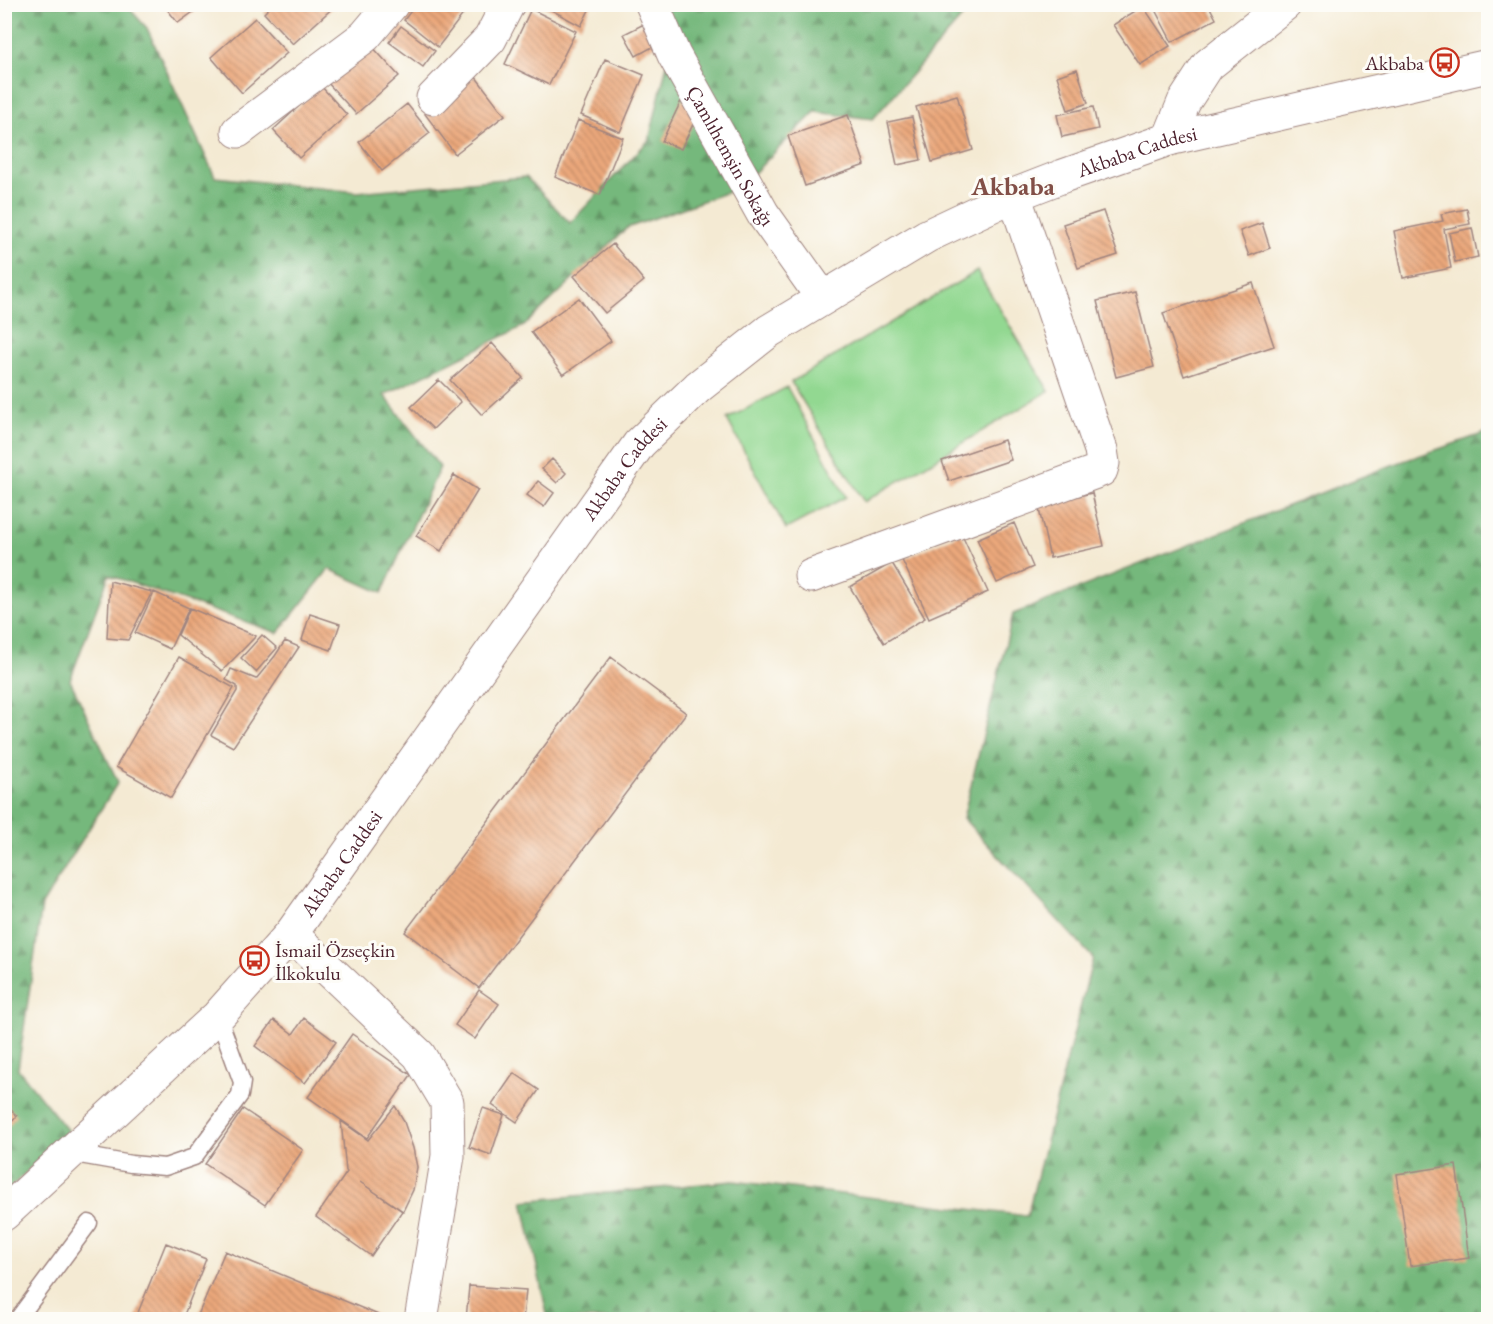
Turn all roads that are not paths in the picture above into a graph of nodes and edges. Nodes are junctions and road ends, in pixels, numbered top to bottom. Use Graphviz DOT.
graph roads {
  1 [pos="508,4"];
  2 [pos="652,4"];
  3 [pos="1285,4"];
  4 [pos="378,10"];
  5 [pos="1488,66"];
  6 [pos="433,98"];
  7 [pos="238,131"];
  8 [pos="1169,139"];
  9 [pos="1014,195"];
  10 [pos="822,297"];
  11 [pos="811,576"];
  12 [pos="291,934"];
  13 [pos="218,1016"];
  14 [pos="69,1153"];
  15 [pos="4,1214"];
  16 [pos="88,1223"];
  17 [pos="17,1320"];
  18 [pos="421,1320"];
  1 -- 6 [label="main road"];
  2 -- 10 [label="main road, Çamlıhemşin Sokağı"];
  3 -- 8 [label="main road"];
  4 -- 7 [label="main road"];
  5 -- 8 [label="main road, Akbaba Caddesi"];
  8 -- 9 [label="main road, Akbaba Caddesi"];
  9 -- 10 [label="main road, Akbaba Caddesi"];
  9 -- 11 [label="main road"];
  10 -- 12 [label="main road, Akbaba Caddesi"];
  12 -- 13 [label="main road, Akbaba Caddesi"];
  12 -- 18 [label="main road"];
  13 -- 14 [label="main road, Akbaba Caddesi"];
  13 -- 14 [label="lane"];
  14 -- 15 [label="main road, Akbaba Caddesi"];
  16 -- 17 [label="lane"];
}
